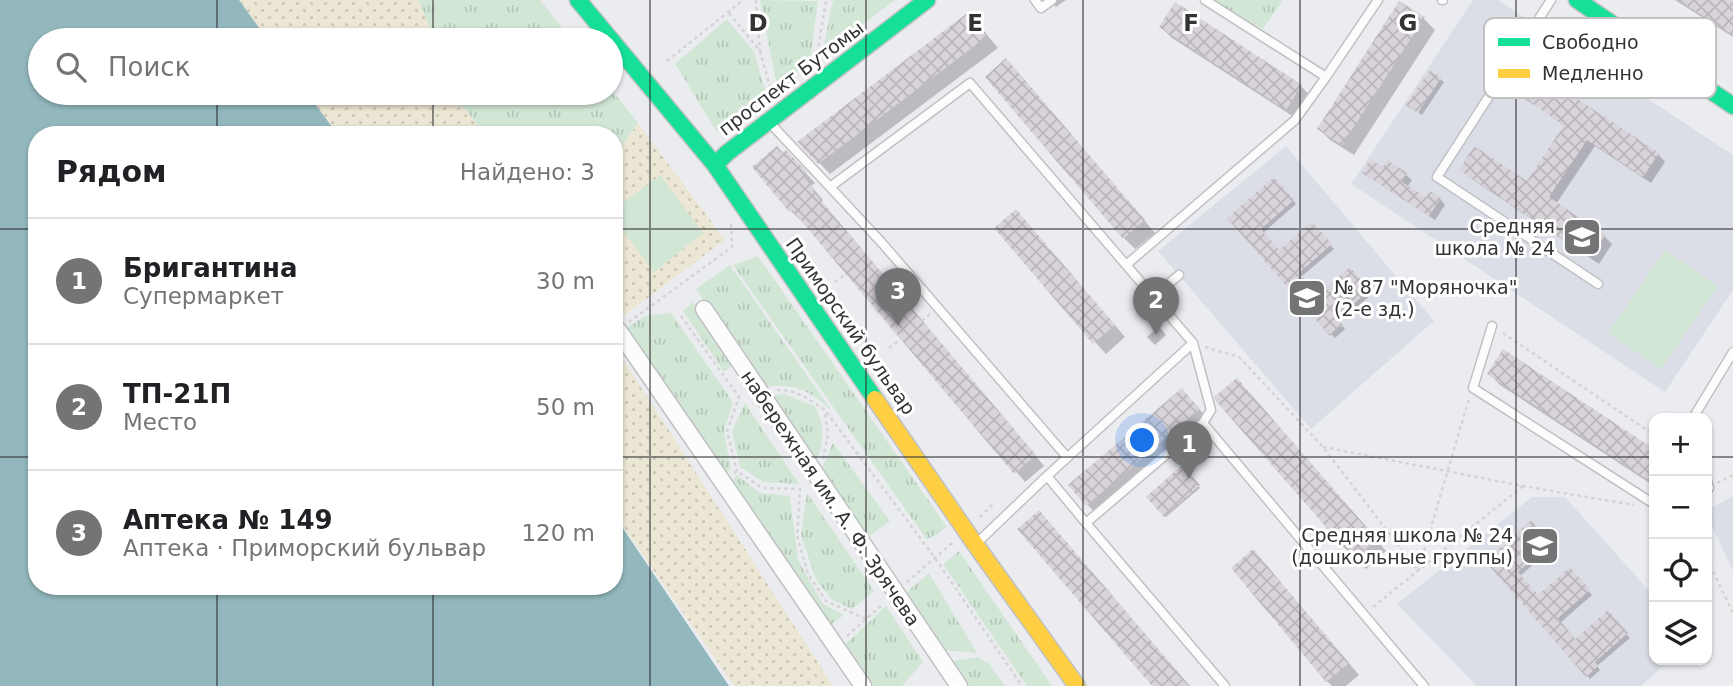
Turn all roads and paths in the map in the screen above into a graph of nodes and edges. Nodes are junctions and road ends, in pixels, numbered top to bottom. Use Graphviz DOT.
graph roads {
  1 [pos="578,0"];
  2 [pos="743,0"];
  3 [pos="756,0"];
  4 [pos="826,0"];
  5 [pos="928,0"];
  6 [pos="1035,0"];
  7 [pos="1052,0"];
  8 [pos="1205,0"];
  9 [pos="1378,0"];
  10 [pos="1550,0"];
  11 [pos="1577,0"];
  12 [pos="728,12"];
  13 [pos="1539,18"];
  14 [pos="1603,18"];
  15 [pos="601,28"];
  16 [pos="760,51"];
  17 [pos="623,54"];
  18 [pos="816,60"];
  19 [pos="667,61"];
  20 [pos="1326,77"];
  21 [pos="771,91"];
  22 [pos="1716,94"];
  23 [pos="1487,98"];
  24 [pos="1733,106"];
  25 [pos="769,122"];
  26 [pos="715,165"];
  27 [pos="830,187"];
  28 [pos="731,222"];
  29 [pos="1126,265"];
  30 [pos="846,274"];
  31 [pos="1179,275"];
  32 [pos="835,282"];
  33 [pos="1598,284"];
  34 [pos="1153,297"];
  35 [pos="704,309"];
  36 [pos="681,316"];
  37 [pos="623,326"];
  38 [pos="1492,326"];
  39 [pos="623,337"];
  40 [pos="901,339"];
  41 [pos="1193,343"];
  42 [pos="889,348"];
  43 [pos="1733,352"];
  44 [pos="1473,388"];
  45 [pos="759,392"];
  46 [pos="825,411"];
  47 [pos="1697,413"];
  48 [pos="1203,423"];
  49 [pos="1649,432"];
  50 [pos="1323,447"];
  51 [pos="1066,456"];
  52 [pos="737,471"];
  53 [pos="1448,471"];
  54 [pos="815,475"];
  55 [pos="1733,475"];
  56 [pos="1046,476"];
  57 [pos="722,481"];
  58 [pos="1712,484"];
  59 [pos="1523,486"];
  60 [pos="1649,501"];
  61 [pos="993,505"];
  62 [pos="1641,506"];
  63 [pos="1086,523"];
  64 [pos="971,538"];
  65 [pos="934,558"];
  66 [pos="1712,569"];
  67 [pos="1418,570"];
  68 [pos="895,593"];
  69 [pos="1733,613"];
  70 [pos="1363,614"];
  71 [pos="866,619"];
  72 [pos="836,646"];
  73 [pos="863,686"];
  74 [pos="959,686"];
  75 [pos="1022,686"];
  76 [pos="1077,686"];
  77 [pos="1225,686"];
  78 [pos="1424,686"];
  1 -- 15 [label="street, Приморский бульвар"];
  2 -- 12 [label="path"];
  3 -- 16 [label="path"];
  4 -- 18 [label="path"];
  5 -- 25 [label="street, проспект Бутомы"];
  6 -- 7 [label="lane"];
  8 -- 20 [label="lane"];
  9 -- 20 [label="lane"];
  10 -- 13 [label="lane"];
  11 -- 14 [label="street"];
  12 -- 16 [label="path"];
  12 -- 19 [label="path"];
  16 -- 21 [label="path"];
  17 -- 26 [label="street, Приморский бульвар"];
  20 -- 29 [label="lane"];
  22 -- 24 [label="street"];
  23 -- 33 [label="lane"];
  25 -- 26 [label="street, проспект Бутомы"];
  25 -- 27 [label="lane"];
  26 -- 64 [label="street, Приморский бульвар"];
  27 -- 29 [label="lane"];
  27 -- 51 [label="lane"];
  28 -- 37 [label="path"];
  29 -- 34 [label="lane"];
  30 -- 32 [label="path"];
  31 -- 34 [label="lane"];
  34 -- 41 [label="lane"];
  35 -- 45 [label="street, набережная им. А. Ф. Зрячева"];
  36 -- 52 [label="path"];
  38 -- 44 [label="lane"];
  38 -- 49 [label="path"];
  39 -- 57 [label="street"];
  40 -- 42 [label="path"];
  41 -- 48 [label="lane"];
  41 -- 50 [label="path"];
  41 -- 51 [label="lane"];
  43 -- 47 [label="lane"];
  44 -- 53 [label="path"];
  44 -- 60 [label="lane"];
  45 -- 46 [label="path"];
  45 -- 54 [label="street, набережная им. А. Ф. Зрячева"];
  46 -- 54 [label="path"];
  46 -- 65 [label="path"];
  48 -- 63 [label="lane"];
  48 -- 70 [label="lane"];
  50 -- 53 [label="path"];
  50 -- 67 [label="path"];
  51 -- 56 [label="lane"];
  52 -- 57 [label="path"];
  52 -- 71 [label="path"];
  53 -- 59 [label="path"];
  53 -- 67 [label="path"];
  54 -- 68 [label="street, набережная им. А. Ф. Зрячева"];
  55 -- 58 [label="path"];
  56 -- 63 [label="lane"];
  56 -- 64 [label="lane"];
  57 -- 72 [label="street"];
  59 -- 62 [label="path"];
  59 -- 67 [label="path"];
  61 -- 64 [label="path"];
  63 -- 77 [label="lane"];
  64 -- 65 [label="path"];
  64 -- 76 [label="street, Приморский бульвар"];
  65 -- 68 [label="path"];
  65 -- 75 [label="path"];
  66 -- 69 [label="path"];
  67 -- 70 [label="path"];
  68 -- 71 [label="path"];
  68 -- 74 [label="street, набережная им. А. Ф. Зрячева"];
  70 -- 78 [label="lane"];
  71 -- 72 [label="path"];
  72 -- 73 [label="street"];
}
